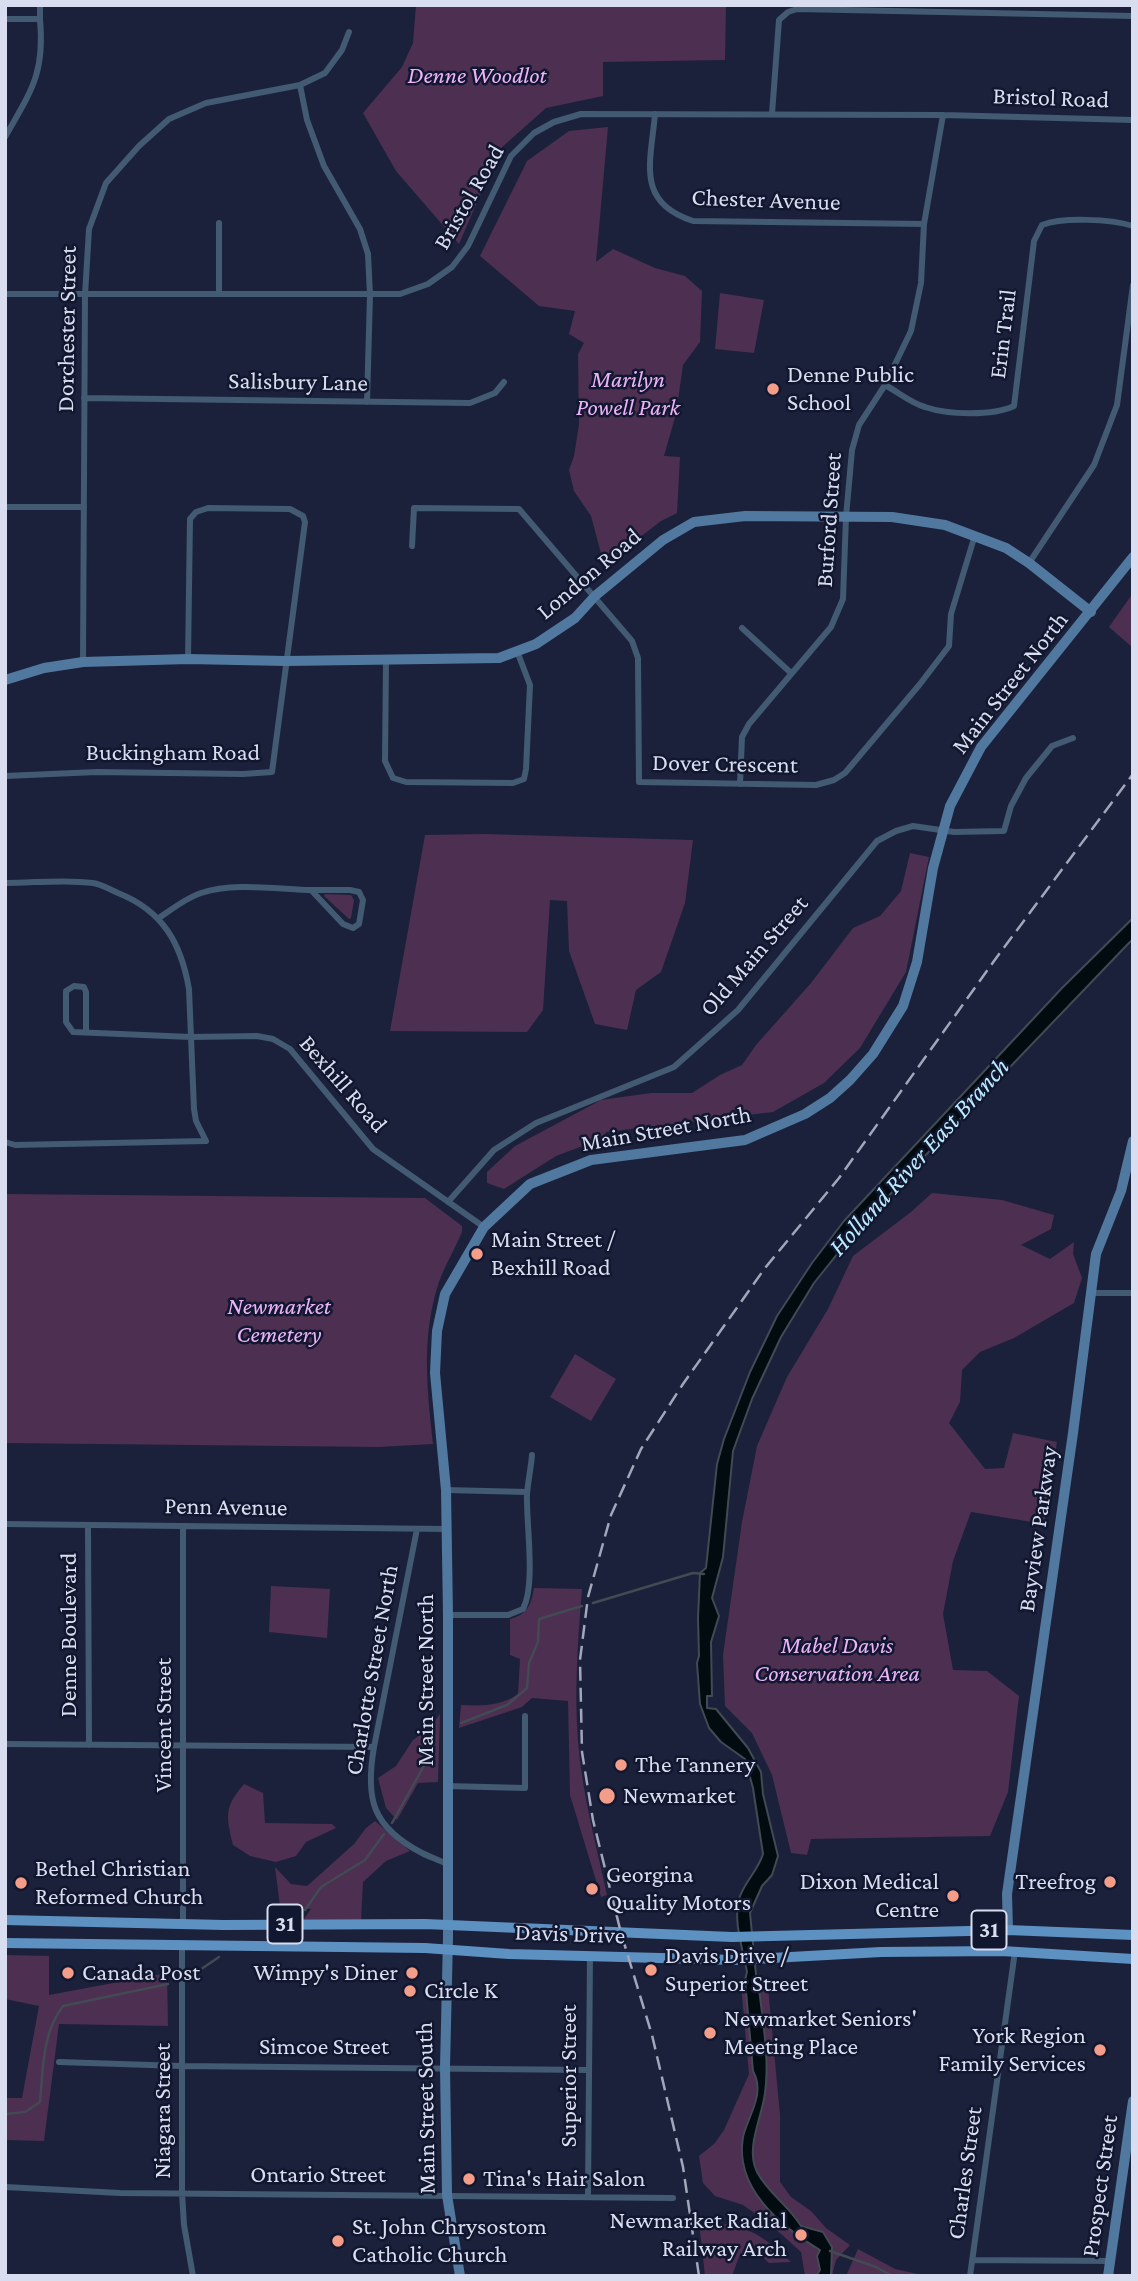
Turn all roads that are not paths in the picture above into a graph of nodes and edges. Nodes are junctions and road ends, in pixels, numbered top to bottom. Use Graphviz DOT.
graph roads {
  1 [pos="40,5"];
  2 [pos="1133,16"];
  3 [pos="5,19"];
  4 [pos="40,19"];
  5 [pos="349,32"];
  6 [pos="299,85"];
  7 [pos="655,114"];
  8 [pos="772,114"];
  9 [pos="943,115"];
  10 [pos="1133,120"];
  11 [pos="5,137"];
  12 [pos="219,223"];
  13 [pos="924,224"];
  14 [pos="1133,226"];
  15 [pos="1133,285"];
  16 [pos="5,294"];
  17 [pos="219,294"];
  18 [pos="85,295"];
  19 [pos="370,295"];
  20 [pos="504,383"];
  21 [pos="886,385"];
  22 [pos="84,398"];
  23 [pos="367,402"];
  24 [pos="5,507"];
  25 [pos="84,507"];
  26 [pos="846,517"];
  27 [pos="975,535"];
  28 [pos="412,546"];
  29 [pos="1133,557"];
  30 [pos="1029,563"];
  31 [pos="595,596"];
  32 [pos="1091,612"];
  33 [pos="742,628"];
  34 [pos="517,651"];
  35 [pos="188,659"];
  36 [pos="286,661"];
  37 [pos="386,661"];
  38 [pos="83,662"];
  39 [pos="791,674"];
  40 [pos="5,680"];
  41 [pos="1073,738"];
  42 [pos="5,776"];
  43 [pos="740,784"];
  44 [pos="943,831"];
  45 [pos="5,883"];
  46 [pos="311,890"];
  47 [pos="159,918"];
  48 [pos="86,1032"];
  49 [pos="191,1037"];
  50 [pos="1133,1140"];
  51 [pos="5,1142"];
  52 [pos="448,1202"];
  53 [pos="484,1227"];
  54 [pos="1090,1293"];
  55 [pos="1133,1293"];
  56 [pos="532,1455"];
  57 [pos="446,1490"];
  58 [pos="527,1492"];
  59 [pos="5,1524"];
  60 [pos="88,1525"];
  61 [pos="183,1525"];
  62 [pos="417,1529"];
  63 [pos="446,1529"];
  64 [pos="448,1615"];
  65 [pos="525,1716"];
  66 [pos="5,1744"];
  67 [pos="89,1745"];
  68 [pos="184,1746"];
  69 [pos="374,1747"];
  70 [pos="446,1786"];
  71 [pos="447,1864"];
  72 [pos="5,1920"];
  73 [pos="183,1924"];
  74 [pos="447,1926"];
  75 [pos="1008,1930"];
  76 [pos="1133,1934"];
  77 [pos="5,1943"];
  78 [pos="447,1943"];
  79 [pos="182,1946"];
  80 [pos="1015,1951"];
  81 [pos="590,1955"];
  82 [pos="1133,1959"];
  83 [pos="59,2062"];
  84 [pos="181,2066"];
  85 [pos="445,2067"];
  86 [pos="588,2070"];
  87 [pos="1133,2101"];
  88 [pos="1128,2170"];
  89 [pos="5,2187"];
  90 [pos="182,2193"];
  91 [pos="447,2195"];
  92 [pos="588,2196"];
  93 [pos="673,2198"];
  94 [pos="972,2260"];
  95 [pos="1111,2261"];
  96 [pos="194,2276"];
  97 [pos="460,2276"];
  98 [pos="970,2276"];
  99 [pos="1108,2276"];
  1 -- 4 [label="street"];
  2 -- 8 [label="street"];
  3 -- 4 [label="street"];
  4 -- 11 [label="street"];
  5 -- 6 [label="street, Dorchester Street"];
  6 -- 18 [label="street, Dorchester Street"];
  6 -- 19 [label="street"];
  7 -- 8 [label="street, Bristol Road"];
  7 -- 13 [label="street, Chester Avenue"];
  7 -- 19 [label="street, Bristol Road"];
  8 -- 9 [label="street, Bristol Road"];
  9 -- 10 [label="street, Bristol Road"];
  9 -- 13 [label="street, Burford Street"];
  12 -- 17 [label="street"];
  13 -- 21 [label="street, Burford Street"];
  14 -- 21 [label="street, Erin Trail"];
  15 -- 30 [label="street"];
  16 -- 18 [label="street, Bristol Road"];
  17 -- 18 [label="street, Bristol Road"];
  17 -- 19 [label="street, Bristol Road"];
  18 -- 22 [label="street, Dorchester Street"];
  19 -- 23 [label="street"];
  20 -- 23 [label="street, Salisbury Lane"];
  21 -- 26 [label="street, Burford Street"];
  22 -- 23 [label="street, Salisbury Lane"];
  22 -- 25 [label="street, Dorchester Street"];
  24 -- 25 [label="street"];
  25 -- 38 [label="street, Dorchester Street"];
  26 -- 27 [label="main road, London Road"];
  26 -- 31 [label="main road, London Road"];
  26 -- 39 [label="street, Burford Street"];
  27 -- 30 [label="main road, London Road"];
  27 -- 43 [label="street, Dover Crescent"];
  28 -- 31 [label="street"];
  29 -- 32 [label="main road, Main Street North"];
  30 -- 32 [label="main road, London Road"];
  31 -- 34 [label="main road, London Road"];
  31 -- 43 [label="street, Dover Crescent"];
  32 -- 44 [label="main road, Main Street North"];
  33 -- 39 [label="street"];
  34 -- 37 [label="main road, London Road"];
  34 -- 37 [label="street"];
  35 -- 36 [label="main road, London Road"];
  35 -- 36 [label="street"];
  35 -- 38 [label="main road, London Road"];
  36 -- 37 [label="main road, London Road"];
  36 -- 42 [label="street, Buckingham Road"];
  38 -- 40 [label="main road, London Road"];
  39 -- 43 [label="street, Burford Street"];
  41 -- 44 [label="street, Old Main Street"];
  44 -- 52 [label="street, Old Main Street"];
  44 -- 53 [label="main road, Main Street North"];
  45 -- 47 [label="street"];
  46 -- 46 [label="street"];
  46 -- 47 [label="street"];
  47 -- 49 [label="street"];
  48 -- 48 [label="street"];
  48 -- 49 [label="street, Bexhill Road"];
  49 -- 51 [label="street"];
  49 -- 52 [label="street, Bexhill Road"];
  50 -- 54 [label="main road, Bayview Parkway"];
  52 -- 53 [label="street, Bexhill Road"];
  53 -- 57 [label="main road, Main Street North"];
  54 -- 55 [label="street"];
  54 -- 75 [label="main road, Bayview Parkway"];
  56 -- 58 [label="street"];
  57 -- 58 [label="street"];
  57 -- 63 [label="main road, Main Street North"];
  58 -- 64 [label="street"];
  59 -- 60 [label="street, Penn Avenue"];
  60 -- 61 [label="street, Penn Avenue"];
  60 -- 67 [label="street, Denne Boulevard"];
  61 -- 62 [label="street, Penn Avenue"];
  61 -- 68 [label="street, Vincent Street"];
  62 -- 63 [label="street, Penn Avenue"];
  62 -- 69 [label="street, Charlotte Street North"];
  63 -- 64 [label="main road, Main Street North"];
  64 -- 70 [label="main road, Main Street North"];
  65 -- 70 [label="street"];
  66 -- 67 [label="street"];
  67 -- 68 [label="street"];
  68 -- 69 [label="street"];
  68 -- 73 [label="street, Vincent Street"];
  69 -- 71 [label="street, Charlotte Street North"];
  70 -- 71 [label="main road, Main Street North"];
  71 -- 74 [label="main road, Main Street North"];
  72 -- 73 [label="main road, Davis Drive / 31"];
  73 -- 74 [label="main road, Davis Drive / 31"];
  74 -- 75 [label="main road, Davis Drive / 31"];
  74 -- 78 [label="main road, Main Street North"];
  75 -- 76 [label="main road, Davis Drive / 31"];
  77 -- 79 [label="main road, Davis Drive / 31"];
  78 -- 79 [label="main road, Davis Drive / 31"];
  78 -- 81 [label="main road, Davis Drive / 31"];
  78 -- 85 [label="main road, Main Street South"];
  79 -- 84 [label="street, Niagara Street"];
  80 -- 81 [label="main road, Davis Drive / 31"];
  80 -- 82 [label="main road, Davis Drive / 31"];
  80 -- 94 [label="street, Charles Street"];
  81 -- 86 [label="street, Superior Street"];
  83 -- 84 [label="street, Simcoe Street"];
  84 -- 85 [label="street, Simcoe Street"];
  84 -- 90 [label="street, Niagara Street"];
  85 -- 86 [label="street, Simcoe Street"];
  85 -- 91 [label="main road, Main Street South"];
  86 -- 92 [label="street, Superior Street"];
  87 -- 88 [label="main road, Prospect Street"];
  88 -- 95 [label="main road, Prospect Street"];
  89 -- 90 [label="street, Ontario Street"];
  90 -- 91 [label="street, Ontario Street"];
  90 -- 96 [label="street, Niagara Street"];
  91 -- 92 [label="street, Ontario Street"];
  91 -- 97 [label="main road, Main Street South"];
  92 -- 93 [label="street, Ontario Street"];
  94 -- 95 [label="street"];
  94 -- 98 [label="street, Charles Street"];
  95 -- 99 [label="main road, Prospect Street"];
}
